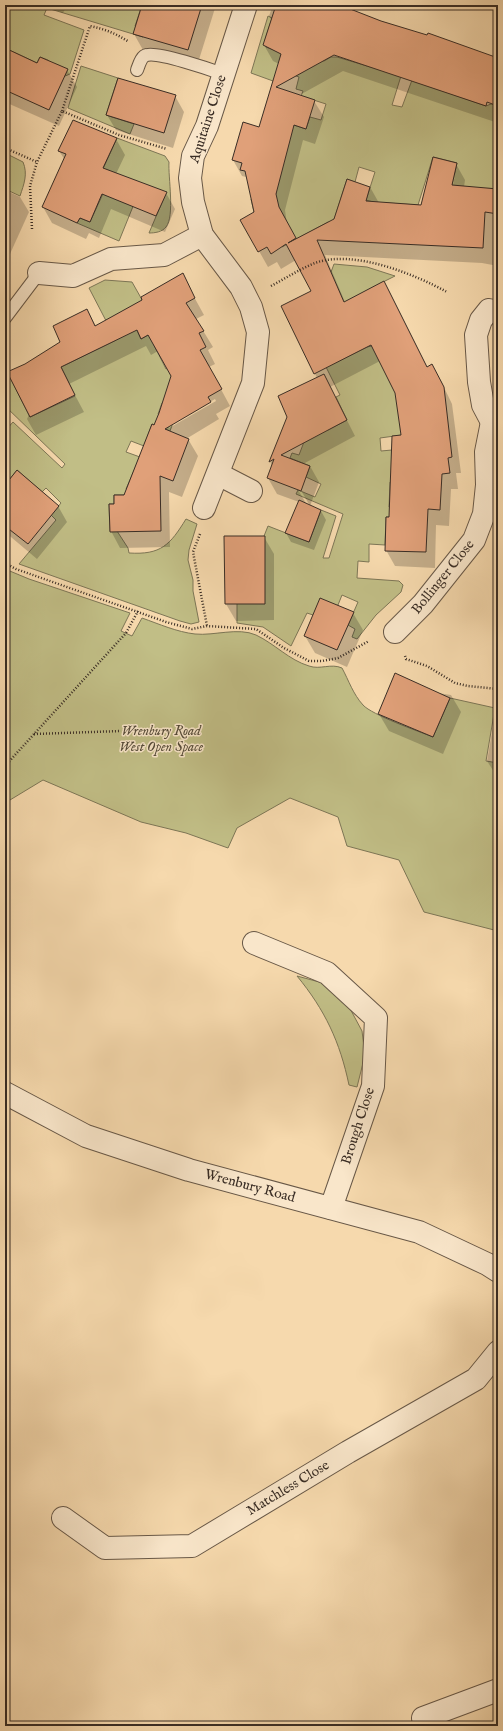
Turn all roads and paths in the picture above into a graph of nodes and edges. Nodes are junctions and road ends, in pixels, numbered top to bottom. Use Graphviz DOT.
graph roads {
  1 [pos="246,5"];
  2 [pos="142,57"];
  3 [pos="137,70"];
  4 [pos="223,74"];
  5 [pos="62,111"];
  6 [pos="5,148"];
  7 [pos="193,156"];
  8 [pos="37,162"];
  9 [pos="32,229"];
  10 [pos="202,235"];
  11 [pos="39,273"];
  12 [pos="264,290"];
  13 [pos="447,292"];
  14 [pos="490,310"];
  15 [pos="5,318"];
  16 [pos="495,422"];
  17 [pos="218,474"];
  18 [pos="251,491"];
  19 [pos="204,508"];
  20 [pos="201,530"];
  21 [pos="5,563"];
  22 [pos="138,612"];
  23 [pos="207,626"];
  24 [pos="395,632"];
  25 [pos="498,689"];
  26 [pos="121,732"];
  27 [pos="33,734"];
  28 [pos="5,766"];
  29 [pos="254,943"];
  30 [pos="5,1093"];
  31 [pos="331,1208"];
  32 [pos="498,1271"];
  33 [pos="498,1352"];
  34 [pos="63,1518"];
  35 [pos="498,1690"];
  36 [pos="423,1718"];
  1 -- 4 [label="street, Aquitaine Close"];
  2 -- 3 [label="lane"];
  2 -- 4 [label="lane"];
  2 -- 5 [label="path"];
  4 -- 7 [label="street, Aquitaine Close"];
  5 -- 7 [label="path"];
  5 -- 8 [label="path"];
  6 -- 8 [label="path"];
  7 -- 10 [label="street, Aquitaine Close"];
  8 -- 9 [label="path"];
  10 -- 11 [label="street"];
  10 -- 17 [label="street, Aquitaine Close"];
  11 -- 15 [label="lane"];
  12 -- 13 [label="path"];
  14 -- 16 [label="street, Bollinger Close"];
  16 -- 24 [label="street, Bollinger Close"];
  17 -- 18 [label="street"];
  17 -- 19 [label="street, Aquitaine Close"];
  20 -- 23 [label="path"];
  21 -- 22 [label="path"];
  22 -- 23 [label="path"];
  22 -- 27 [label="path"];
  23 -- 24 [label="path"];
  24 -- 25 [label="path"];
  26 -- 27 [label="path"];
  27 -- 28 [label="path"];
  29 -- 31 [label="street, Brough Close"];
  30 -- 31 [label="street, Wrenbury Road"];
  31 -- 32 [label="street, Wrenbury Road"];
  33 -- 34 [label="street, Matchless Close"];
  35 -- 36 [label="street"];
}
